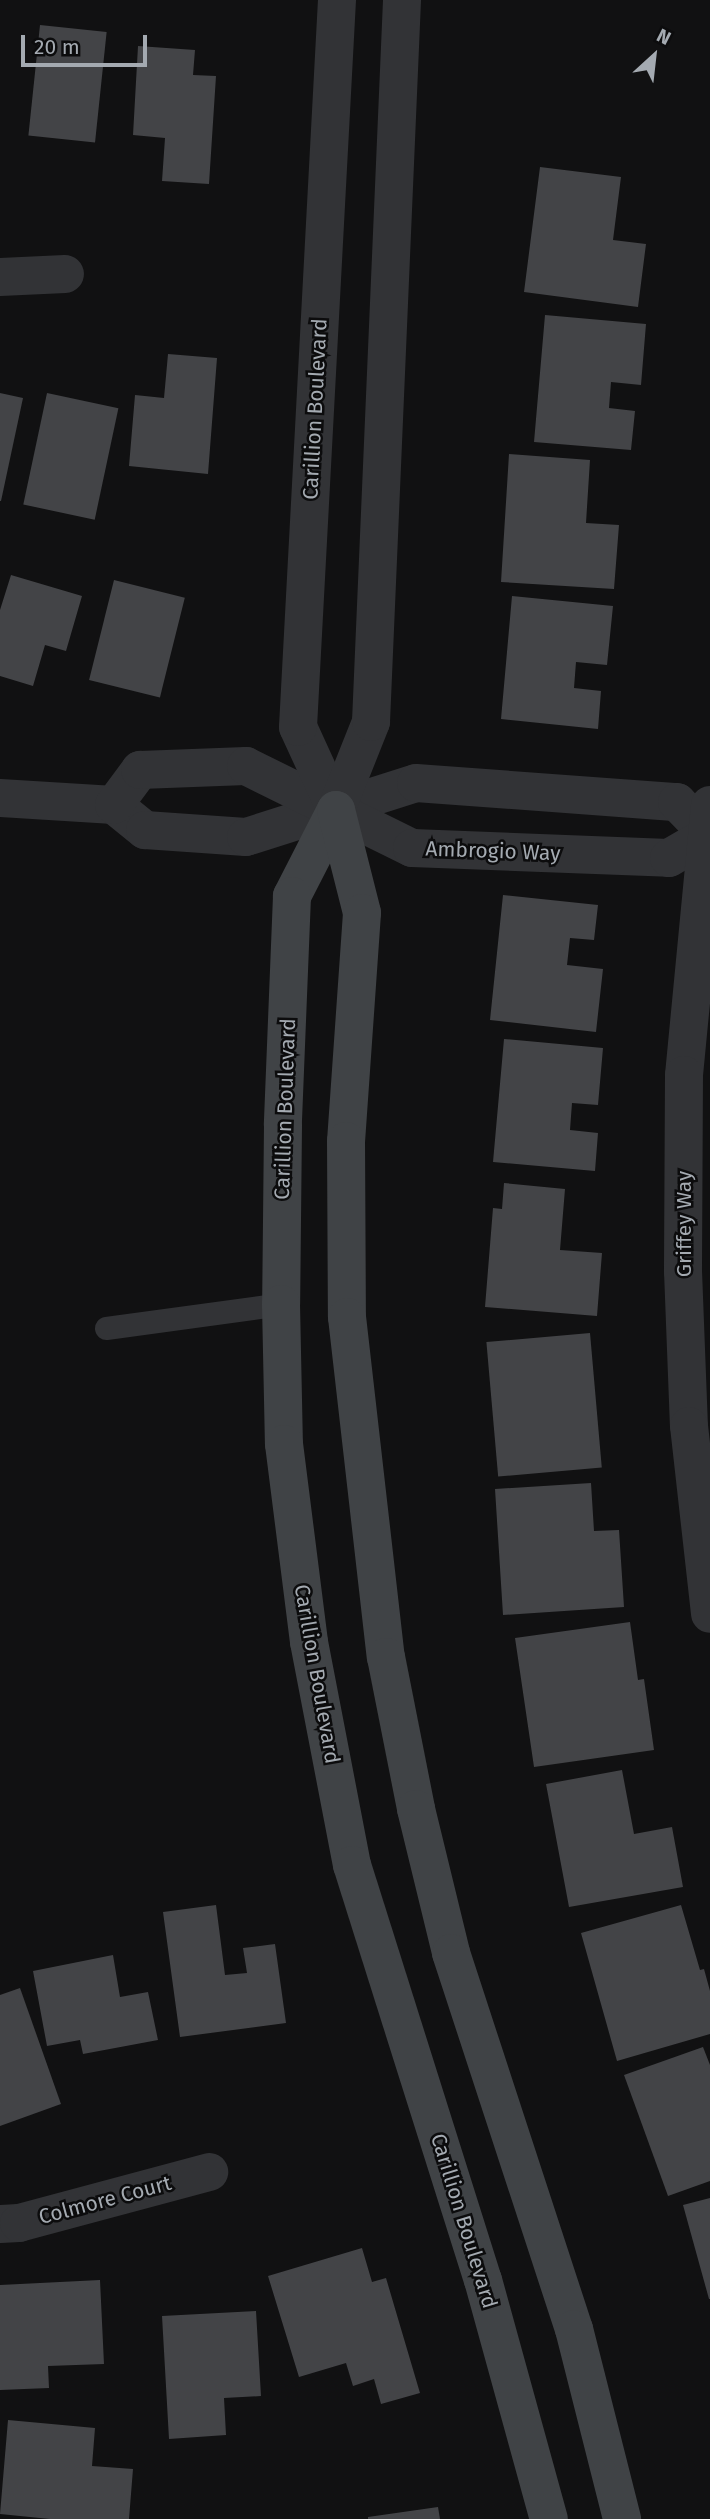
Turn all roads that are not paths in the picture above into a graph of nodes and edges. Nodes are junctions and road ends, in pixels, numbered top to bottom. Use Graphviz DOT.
graph roads {
  1 [pos="337,0"];
  2 [pos="401,0"];
  3 [pos="65,274"];
  4 [pos="0,276"];
  5 [pos="0,797"];
  6 [pos="114,805"];
  7 [pos="336,810"];
  8 [pos="709,824"];
  9 [pos="281,1304"];
  10 [pos="106,1328"];
  11 [pos="710,1614"];
  12 [pos="209,2172"];
  13 [pos="0,2224"];
  14 [pos="548,2519"];
  15 [pos="622,2519"];
  1 -- 7 [label="street, Carillion Boulevard"];
  2 -- 7 [label="street, Carillion Boulevard"];
  3 -- 4 [label="street"];
  5 -- 6 [label="street"];
  6 -- 7 [label="street"];
  6 -- 7 [label="street, Ambrogio Way"];
  7 -- 8 [label="street"];
  7 -- 8 [label="street, Ambrogio Way"];
  7 -- 9 [label="street, Carillion Boulevard"];
  7 -- 15 [label="street, Carillion Boulevard"];
  8 -- 11 [label="street, Griffey Way"];
  9 -- 10 [label="lane"];
  9 -- 14 [label="street, Carillion Boulevard"];
  12 -- 13 [label="street, Colmore Court"];
}
